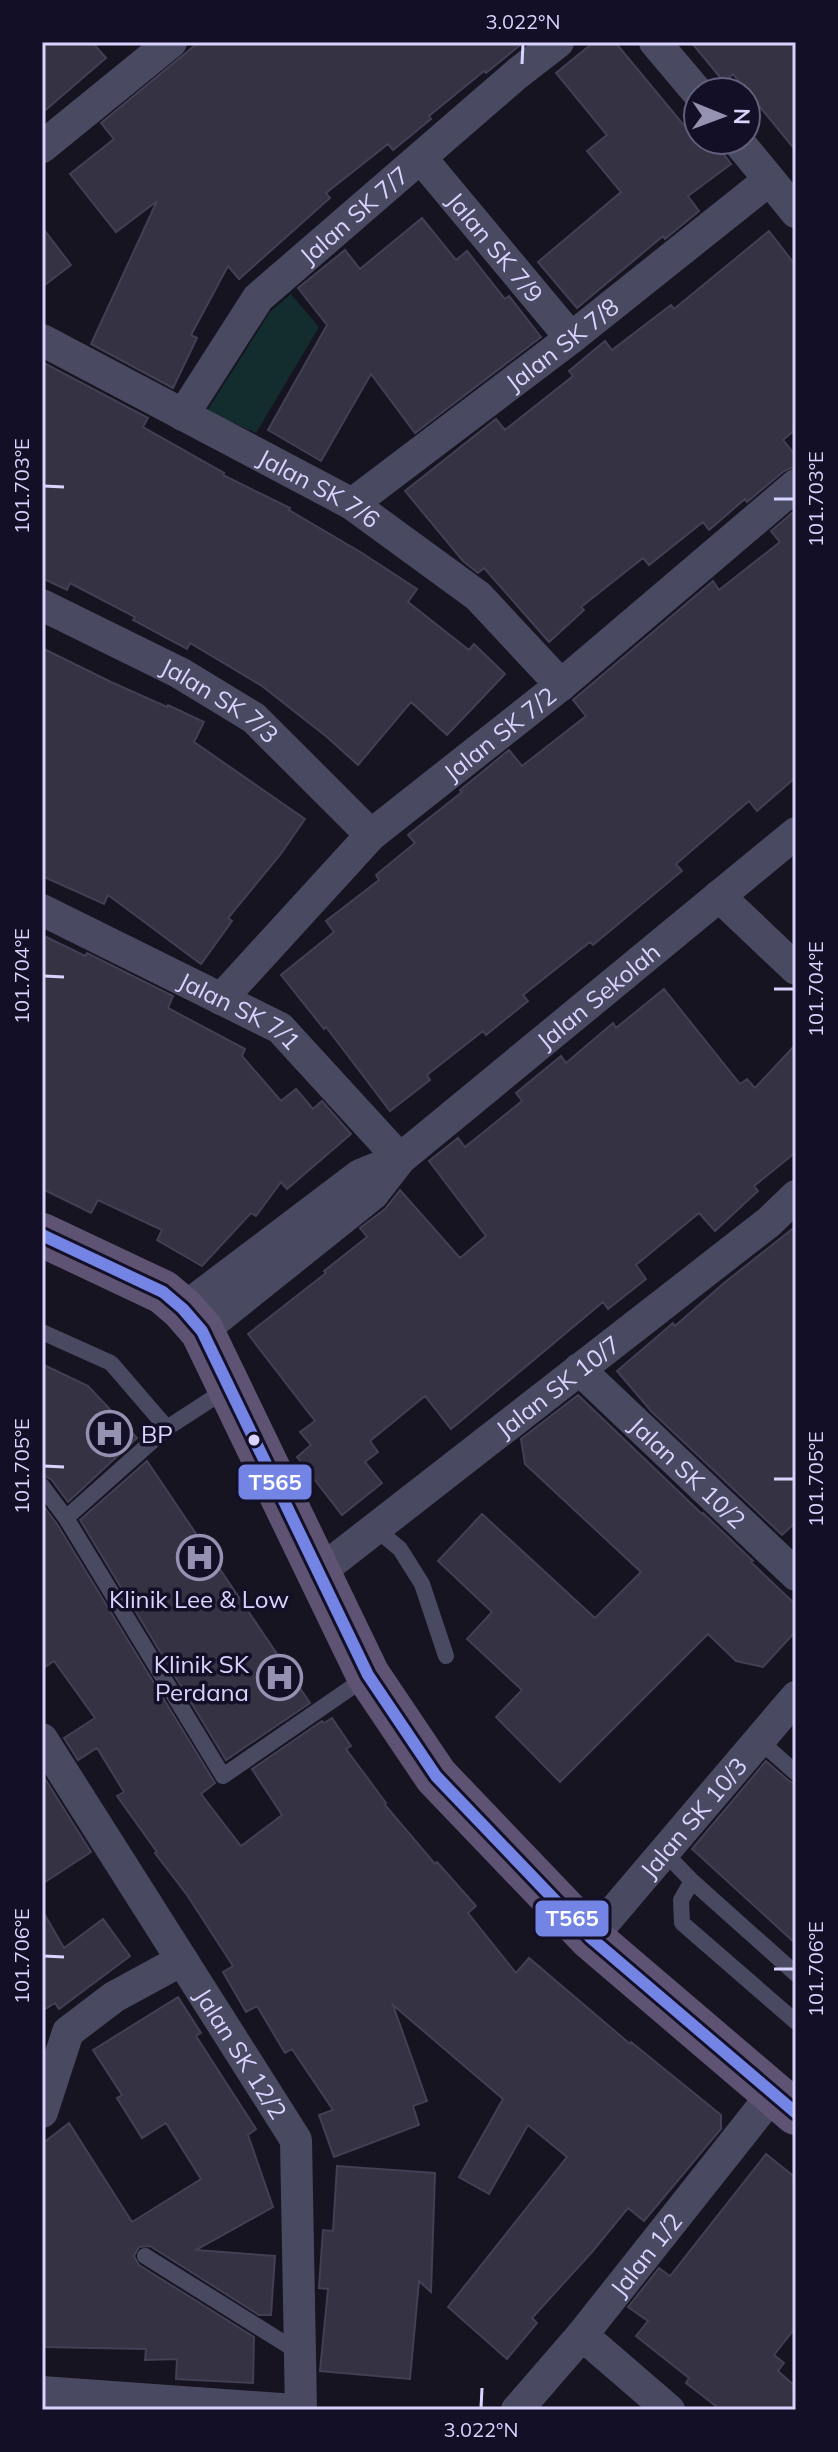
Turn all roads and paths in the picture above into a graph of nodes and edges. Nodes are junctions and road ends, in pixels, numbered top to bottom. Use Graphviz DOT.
graph roads {
  1 [pos="171,42"];
  2 [pos="558,42"];
  3 [pos="655,42"];
  4 [pos="684,76"];
  5 [pos="42,147"];
  6 [pos="750,156"];
  7 [pos="421,158"];
  8 [pos="769,180"];
  9 [pos="796,212"];
  10 [pos="571,338"];
  11 [pos="42,340"];
  12 [pos="183,415"];
  13 [pos="796,485"];
  14 [pos="352,504"];
  15 [pos="42,605"];
  16 [pos="561,685"];
  17 [pos="796,833"];
  18 [pos="371,835"];
  19 [pos="719,896"];
  20 [pos="42,910"];
  21 [pos="796,969"];
  22 [pos="221,999"];
  23 [pos="400,1159"];
  24 [pos="796,1196"];
  25 [pos="42,1235"];
  26 [pos="193,1320"];
  27 [pos="42,1332"];
  28 [pos="579,1369"];
  29 [pos="229,1388"];
  30 [pos="167,1428"];
  31 [pos="42,1486"];
  32 [pos="66,1518"];
  33 [pos="375,1528"];
  34 [pos="791,1561"];
  35 [pos="318,1573"];
  36 [pos="446,1656"];
  37 [pos="368,1675"];
  38 [pos="796,1697"];
  39 [pos="42,1739"];
  40 [pos="759,1740"];
  41 [pos="796,1773"];
  42 [pos="664,1852"];
  43 [pos="692,1881"];
  44 [pos="591,1938"];
  45 [pos="182,1960"];
  46 [pos="796,1974"];
  47 [pos="796,2022"];
  48 [pos="784,2104"];
  49 [pos="42,2112"];
  50 [pos="145,2256"];
  51 [pos="582,2335"];
  52 [pos="300,2353"];
  53 [pos="42,2392"];
  54 [pos="234,2408"];
  55 [pos="295,2410"];
  56 [pos="301,2410"];
  57 [pos="517,2410"];
  58 [pos="669,2410"];
  1 -- 5 [label="street"];
  2 -- 7 [label="street, Jalan SK 7/7"];
  3 -- 4 [label="street"];
  6 -- 8 [label="street"];
  7 -- 10 [label="street, Jalan SK 7/9"];
  7 -- 12 [label="street, Jalan SK 7/7"];
  8 -- 9 [label="street"];
  8 -- 10 [label="street, Jalan SK 7/8"];
  10 -- 14 [label="street, Jalan SK 7/8"];
  11 -- 12 [label="street, Jalan SK 7/6"];
  12 -- 14 [label="street, Jalan SK 7/6"];
  13 -- 16 [label="street, Jalan SK 7/2"];
  14 -- 16 [label="street, Jalan SK 7/6"];
  15 -- 18 [label="street, Jalan SK 7/3"];
  16 -- 18 [label="street, Jalan SK 7/2"];
  17 -- 19 [label="street, Jalan Sekolah"];
  18 -- 22 [label="street, Jalan SK 7/2"];
  19 -- 21 [label="street"];
  19 -- 23 [label="street, Jalan Sekolah"];
  20 -- 22 [label="street, Jalan SK 7/1"];
  22 -- 23 [label="street, Jalan SK 7/1"];
  23 -- 26 [label="street, Jalan Sekolah"];
  24 -- 28 [label="street, Jalan SK 10/7"];
  25 -- 26 [label="main road"];
  26 -- 29 [label="main road"];
  27 -- 30 [label="lane"];
  28 -- 33 [label="street, Jalan SK 10/7"];
  28 -- 34 [label="street, Jalan SK 10/2"];
  29 -- 30 [label="lane"];
  29 -- 35 [label="main road"];
  30 -- 32 [label="lane"];
  31 -- 32 [label="lane"];
  32 -- 37 [label="lane"];
  33 -- 35 [label="street, Jalan SK 10/7"];
  33 -- 36 [label="lane"];
  35 -- 37 [label="main road"];
  37 -- 44 [label="main road"];
  38 -- 40 [label="street, Jalan SK 10/3"];
  39 -- 45 [label="street, Jalan SK 12/2"];
  40 -- 41 [label="lane"];
  40 -- 42 [label="street, Jalan SK 10/3"];
  42 -- 43 [label="lane"];
  42 -- 44 [label="street, Jalan SK 10/3"];
  43 -- 46 [label="lane"];
  43 -- 47 [label="lane"];
  44 -- 48 [label="main road"];
  45 -- 49 [label="street"];
  45 -- 52 [label="street, Jalan SK 12/2"];
  48 -- 51 [label="street, Jalan 1/2"];
  50 -- 52 [label="lane"];
  51 -- 57 [label="street, Jalan 1/2"];
  51 -- 58 [label="street"];
  52 -- 56 [label="street, Jalan SK 12/2"];
  53 -- 54 [label="street"];
  54 -- 55 [label="street"];
}
